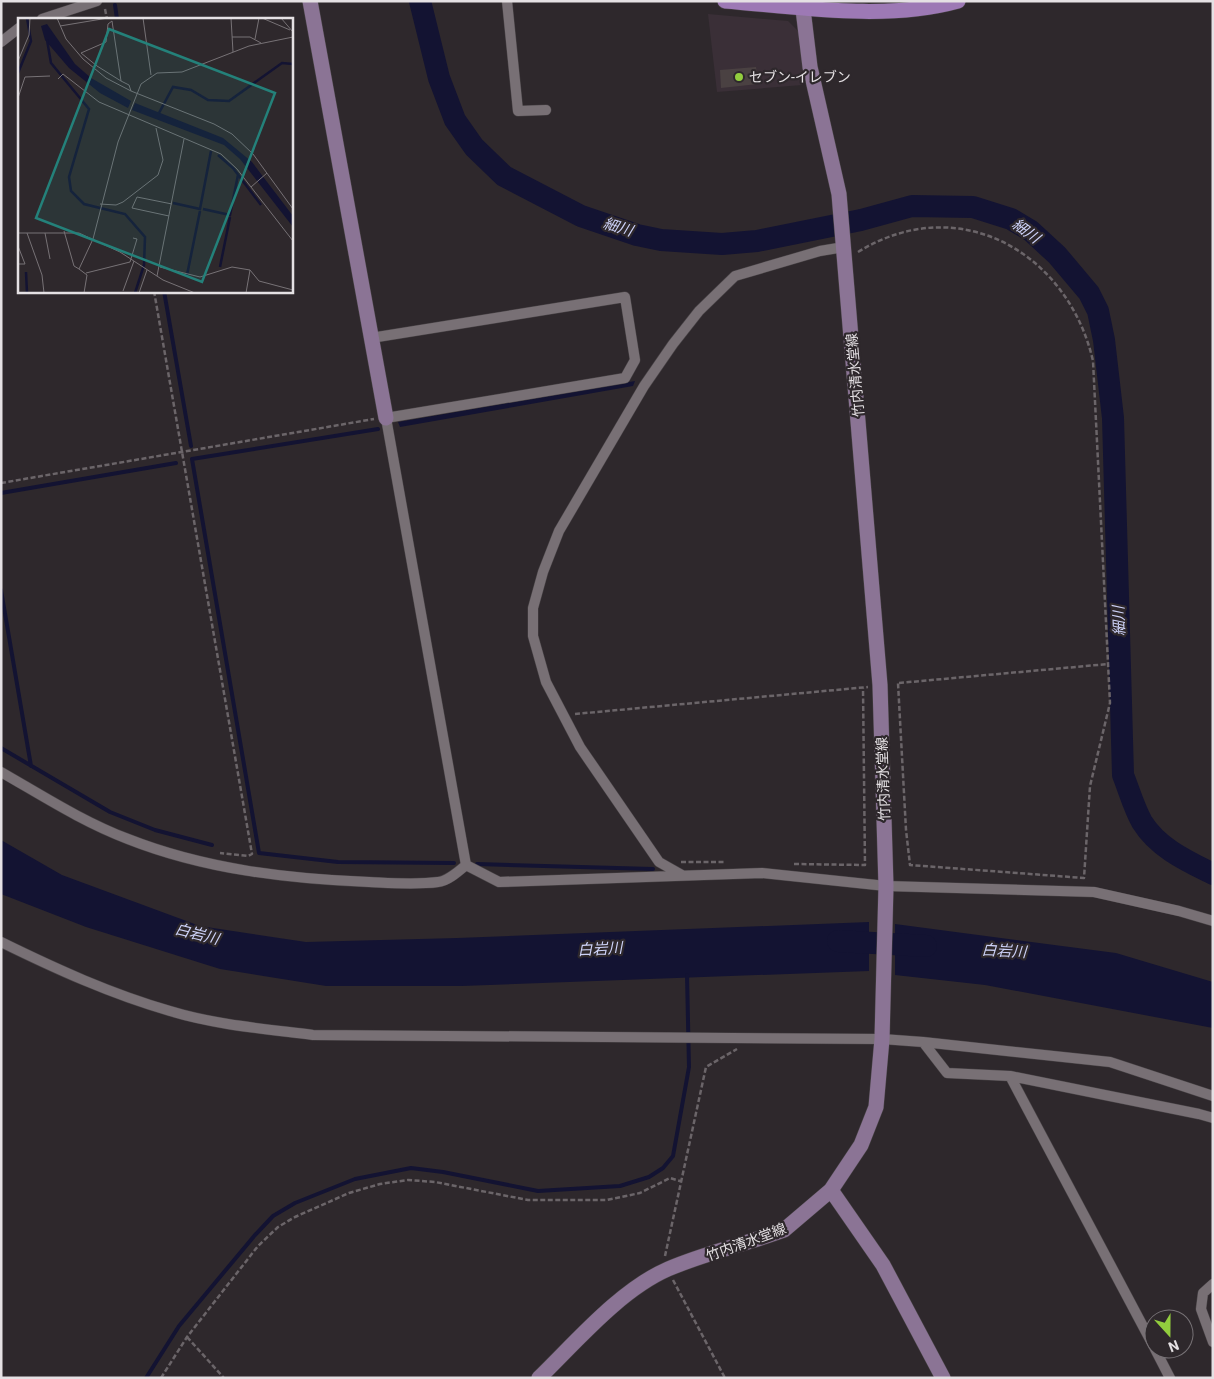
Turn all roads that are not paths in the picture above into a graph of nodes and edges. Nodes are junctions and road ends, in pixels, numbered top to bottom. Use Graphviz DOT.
graph roads {
  1 [pos="97,1"];
  2 [pos="310,1"];
  3 [pos="507,1"];
  4 [pos="725,1"];
  5 [pos="958,1"];
  6 [pos="802,4"];
  7 [pos="45,18"];
  8 [pos="18,29"];
  9 [pos="1,42"];
  10 [pos="546,110"];
  11 [pos="844,252"];
  12 [pos="371,338"];
  13 [pos="386,418"];
  14 [pos="1,772"];
  15 [pos="466,864"];
  16 [pos="682,875"];
  17 [pos="886,886"];
  18 [pos="1213,921"];
  19 [pos="1,942"];
  20 [pos="882,1039"];
  21 [pos="922,1042"];
  22 [pos="1010,1076"];
  23 [pos="1213,1096"];
  24 [pos="1213,1118"];
  25 [pos="831,1190"];
  26 [pos="1213,1284"];
  27 [pos="1144,1329"];
  28 [pos="1213,1342"];
  29 [pos="1160,1359"];
  30 [pos="539,1378"];
  31 [pos="943,1378"];
  32 [pos="1170,1378"];
  1 -- 7 [label="street"];
  2 -- 12 [label="main road"];
  3 -- 10 [label="street"];
  4 -- 6 [label="main road"];
  5 -- 6 [label="main road"];
  6 -- 11 [label="main road, 竹内清水堂線"];
  8 -- 9 [label="street"];
  11 -- 16 [label="street"];
  11 -- 17 [label="main road, 竹内清水堂線"];
  12 -- 13 [label="main road"];
  12 -- 13 [label="street"];
  13 -- 15 [label="street"];
  14 -- 15 [label="street"];
  15 -- 16 [label="street"];
  16 -- 17 [label="street"];
  17 -- 18 [label="street"];
  17 -- 20 [label="main road, 竹内清水堂線"];
  19 -- 20 [label="street"];
  20 -- 21 [label="street"];
  20 -- 25 [label="main road, 竹内清水堂線"];
  21 -- 22 [label="street"];
  21 -- 23 [label="street"];
  22 -- 24 [label="street"];
  22 -- 27 [label="street"];
  25 -- 30 [label="main road, 竹内清水堂線"];
  25 -- 31 [label="main road"];
  26 -- 28 [label="street"];
  29 -- 32 [label="street"];
}
